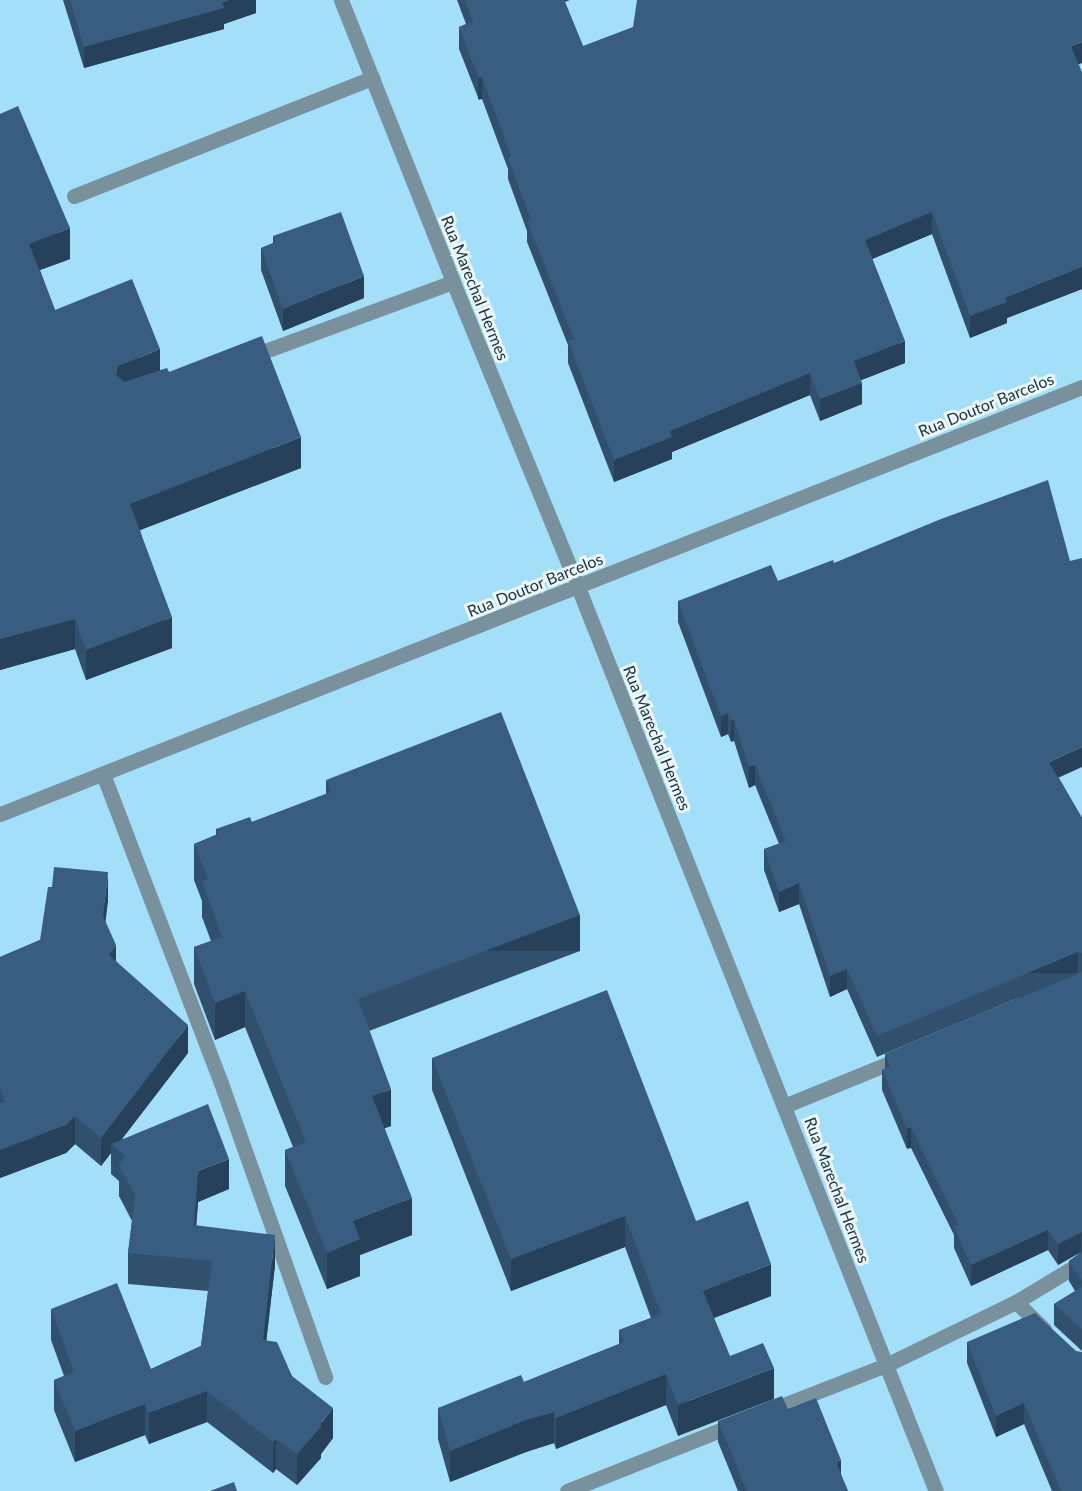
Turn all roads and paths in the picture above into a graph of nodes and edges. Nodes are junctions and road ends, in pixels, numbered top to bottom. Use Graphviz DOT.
graph roads {
  1 [pos="341,0"];
  2 [pos="372,78"];
  3 [pos="74,196"];
  4 [pos="453,282"];
  5 [pos="233,363"];
  6 [pos="1082,387"];
  7 [pos="578,587"];
  8 [pos="103,774"];
  9 [pos="0,814"];
  10 [pos="916,1052"];
  11 [pos="784,1106"];
  12 [pos="1082,1262"];
  13 [pos="1016,1302"];
  14 [pos="1057,1341"];
  15 [pos="886,1365"];
  16 [pos="325,1377"];
  17 [pos="567,1491"];
  18 [pos="936,1491"];
  1 -- 2 [label="street, Rua Marechal Hermes"];
  2 -- 3 [label="street"];
  2 -- 4 [label="street, Rua Marechal Hermes"];
  4 -- 5 [label="street"];
  4 -- 7 [label="street, Rua Marechal Hermes"];
  6 -- 7 [label="street, Rua Doutor Barcelos"];
  7 -- 8 [label="street, Rua Doutor Barcelos"];
  7 -- 11 [label="street, Rua Marechal Hermes"];
  8 -- 9 [label="street, Rua Doutor Barcelos"];
  8 -- 16 [label="street"];
  10 -- 11 [label="street"];
  11 -- 15 [label="street, Rua Marechal Hermes"];
  12 -- 13 [label="street"];
  13 -- 14 [label="street"];
  13 -- 15 [label="street"];
  15 -- 17 [label="street"];
  15 -- 18 [label="street, Rua Marechal Hermes"];
}
